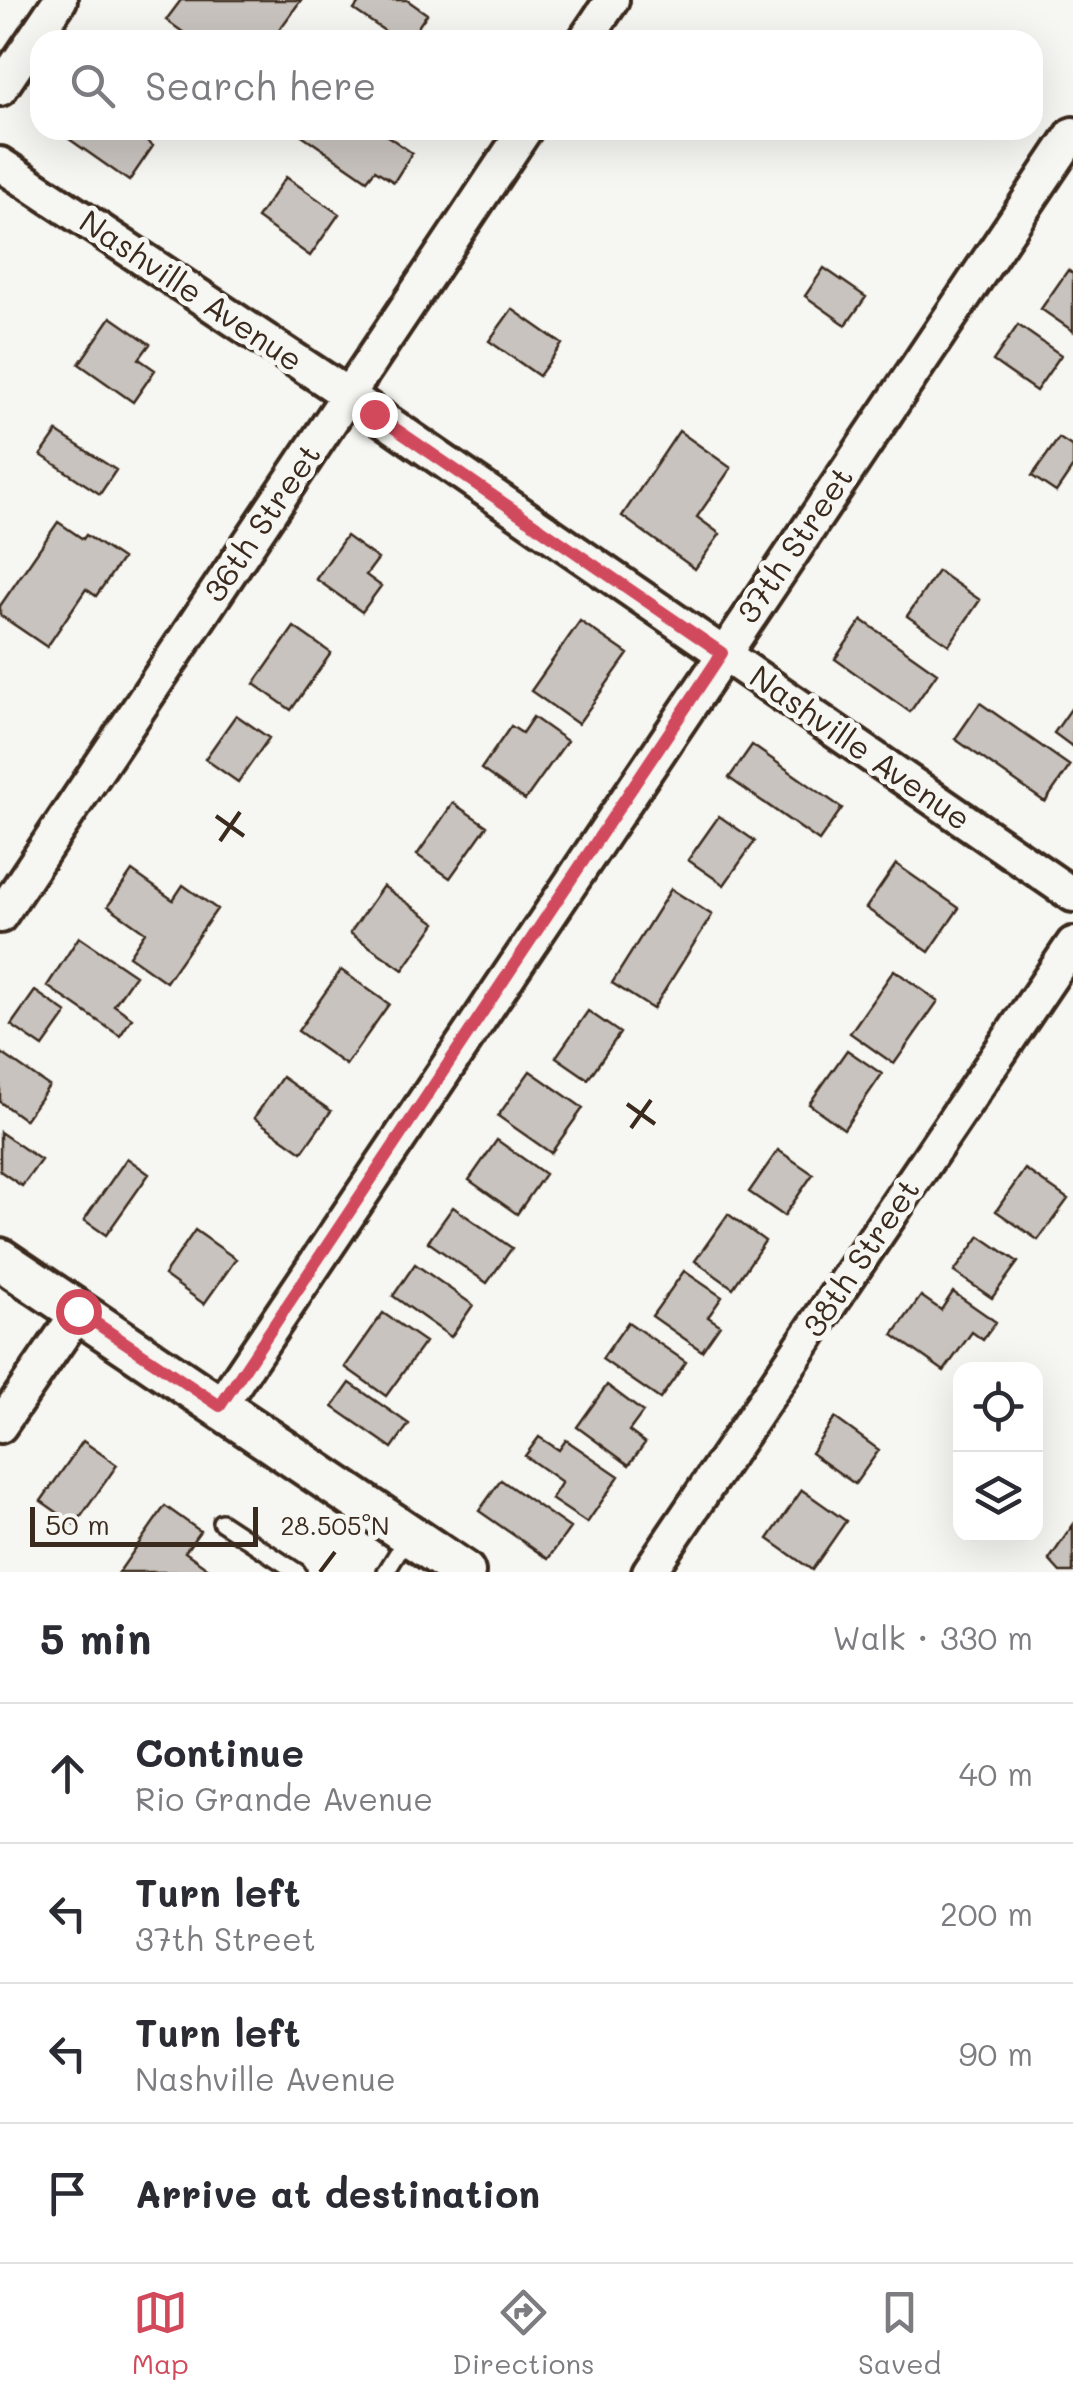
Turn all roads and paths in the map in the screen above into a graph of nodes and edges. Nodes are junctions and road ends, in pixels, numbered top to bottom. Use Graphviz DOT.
graph roads {
  1 [pos="60,0"];
  2 [pos="612,0"];
  3 [pos="40,30"];
  4 [pos="592,30"];
  5 [pos="30,44"];
  6 [pos="0,89"];
  7 [pos="1073,134"];
  8 [pos="518,140"];
  9 [pos="0,164"];
  10 [pos="348,395"];
  11 [pos="722,653"];
  12 [pos="1073,895"];
  13 [pos="0,916"];
  14 [pos="1073,944"];
  15 [pos="0,1260"];
  16 [pos="78,1311"];
  17 [pos="220,1406"];
  18 [pos="0,1426"];
  19 [pos="221,1522"];
  20 [pos="409,1535"];
  21 [pos="296,1572"];
  22 [pos="386,1572"];
  23 [pos="464,1572"];
  24 [pos="649,1572"];
  1 -- 3 [label="street"];
  2 -- 4 [label="street"];
  5 -- 6 [label="street"];
  7 -- 11 [label="street, 37th Street"];
  8 -- 10 [label="street, 36th Street"];
  9 -- 10 [label="street, Nashville Avenue"];
  10 -- 11 [label="street, Nashville Avenue"];
  10 -- 13 [label="street, 36th Street"];
  11 -- 12 [label="street, Nashville Avenue"];
  11 -- 17 [label="street, 37th Street"];
  14 -- 24 [label="street, 38th Street"];
  15 -- 16 [label="street"];
  16 -- 17 [label="street"];
  16 -- 18 [label="street"];
  17 -- 20 [label="street"];
  19 -- 21 [label="lane"];
  20 -- 22 [label="lane"];
  20 -- 23 [label="street"];
}
